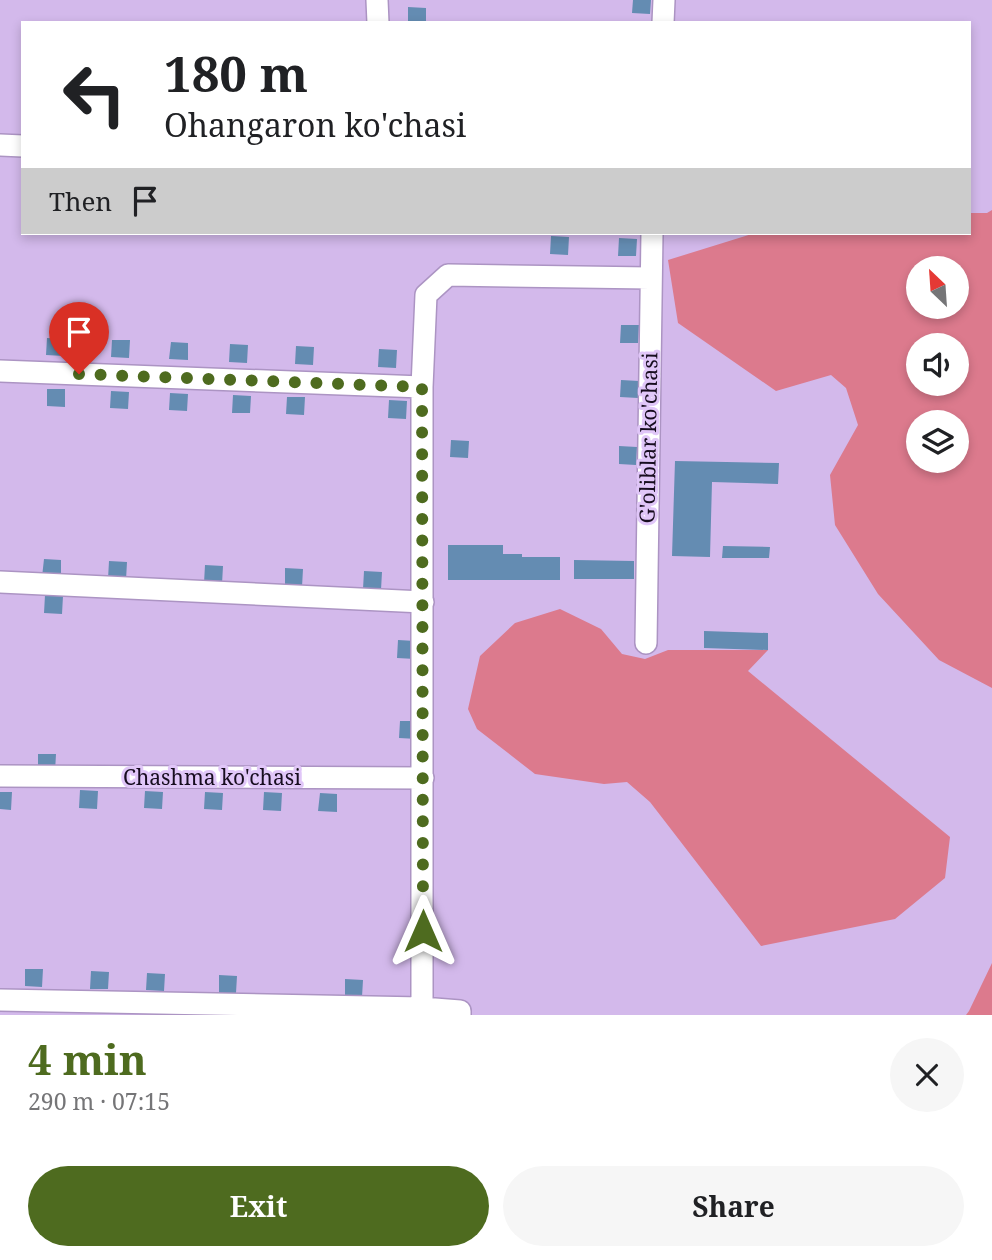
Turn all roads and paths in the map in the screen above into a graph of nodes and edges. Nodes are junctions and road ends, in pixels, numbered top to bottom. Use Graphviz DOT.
graph roads {
  1 [pos="377,0"];
  2 [pos="664,0"];
  3 [pos="378,21"];
  4 [pos="663,21"];
  5 [pos="0,145"];
  6 [pos="21,146"];
  7 [pos="652,235"];
  8 [pos="650,278"];
  9 [pos="0,370"];
  10 [pos="422,387"];
  11 [pos="0,582"];
  12 [pos="423,601"];
  13 [pos="646,643"];
  14 [pos="0,776"];
  15 [pos="423,778"];
  16 [pos="0,1000"];
  17 [pos="422,1008"];
  18 [pos="319,1011"];
  19 [pos="460,1015"];
  1 -- 3 [label="street"];
  2 -- 4 [label="street"];
  5 -- 6 [label="street"];
  7 -- 8 [label="street, G'oliblar ko'chasi"];
  8 -- 10 [label="street"];
  8 -- 13 [label="street, G'oliblar ko'chasi"];
  9 -- 10 [label="street"];
  10 -- 12 [label="street"];
  11 -- 12 [label="street"];
  12 -- 15 [label="street"];
  14 -- 15 [label="street, Chashma ko'chasi"];
  15 -- 17 [label="street"];
  16 -- 18 [label="street"];
  17 -- 18 [label="street"];
  17 -- 19 [label="street"];
}
